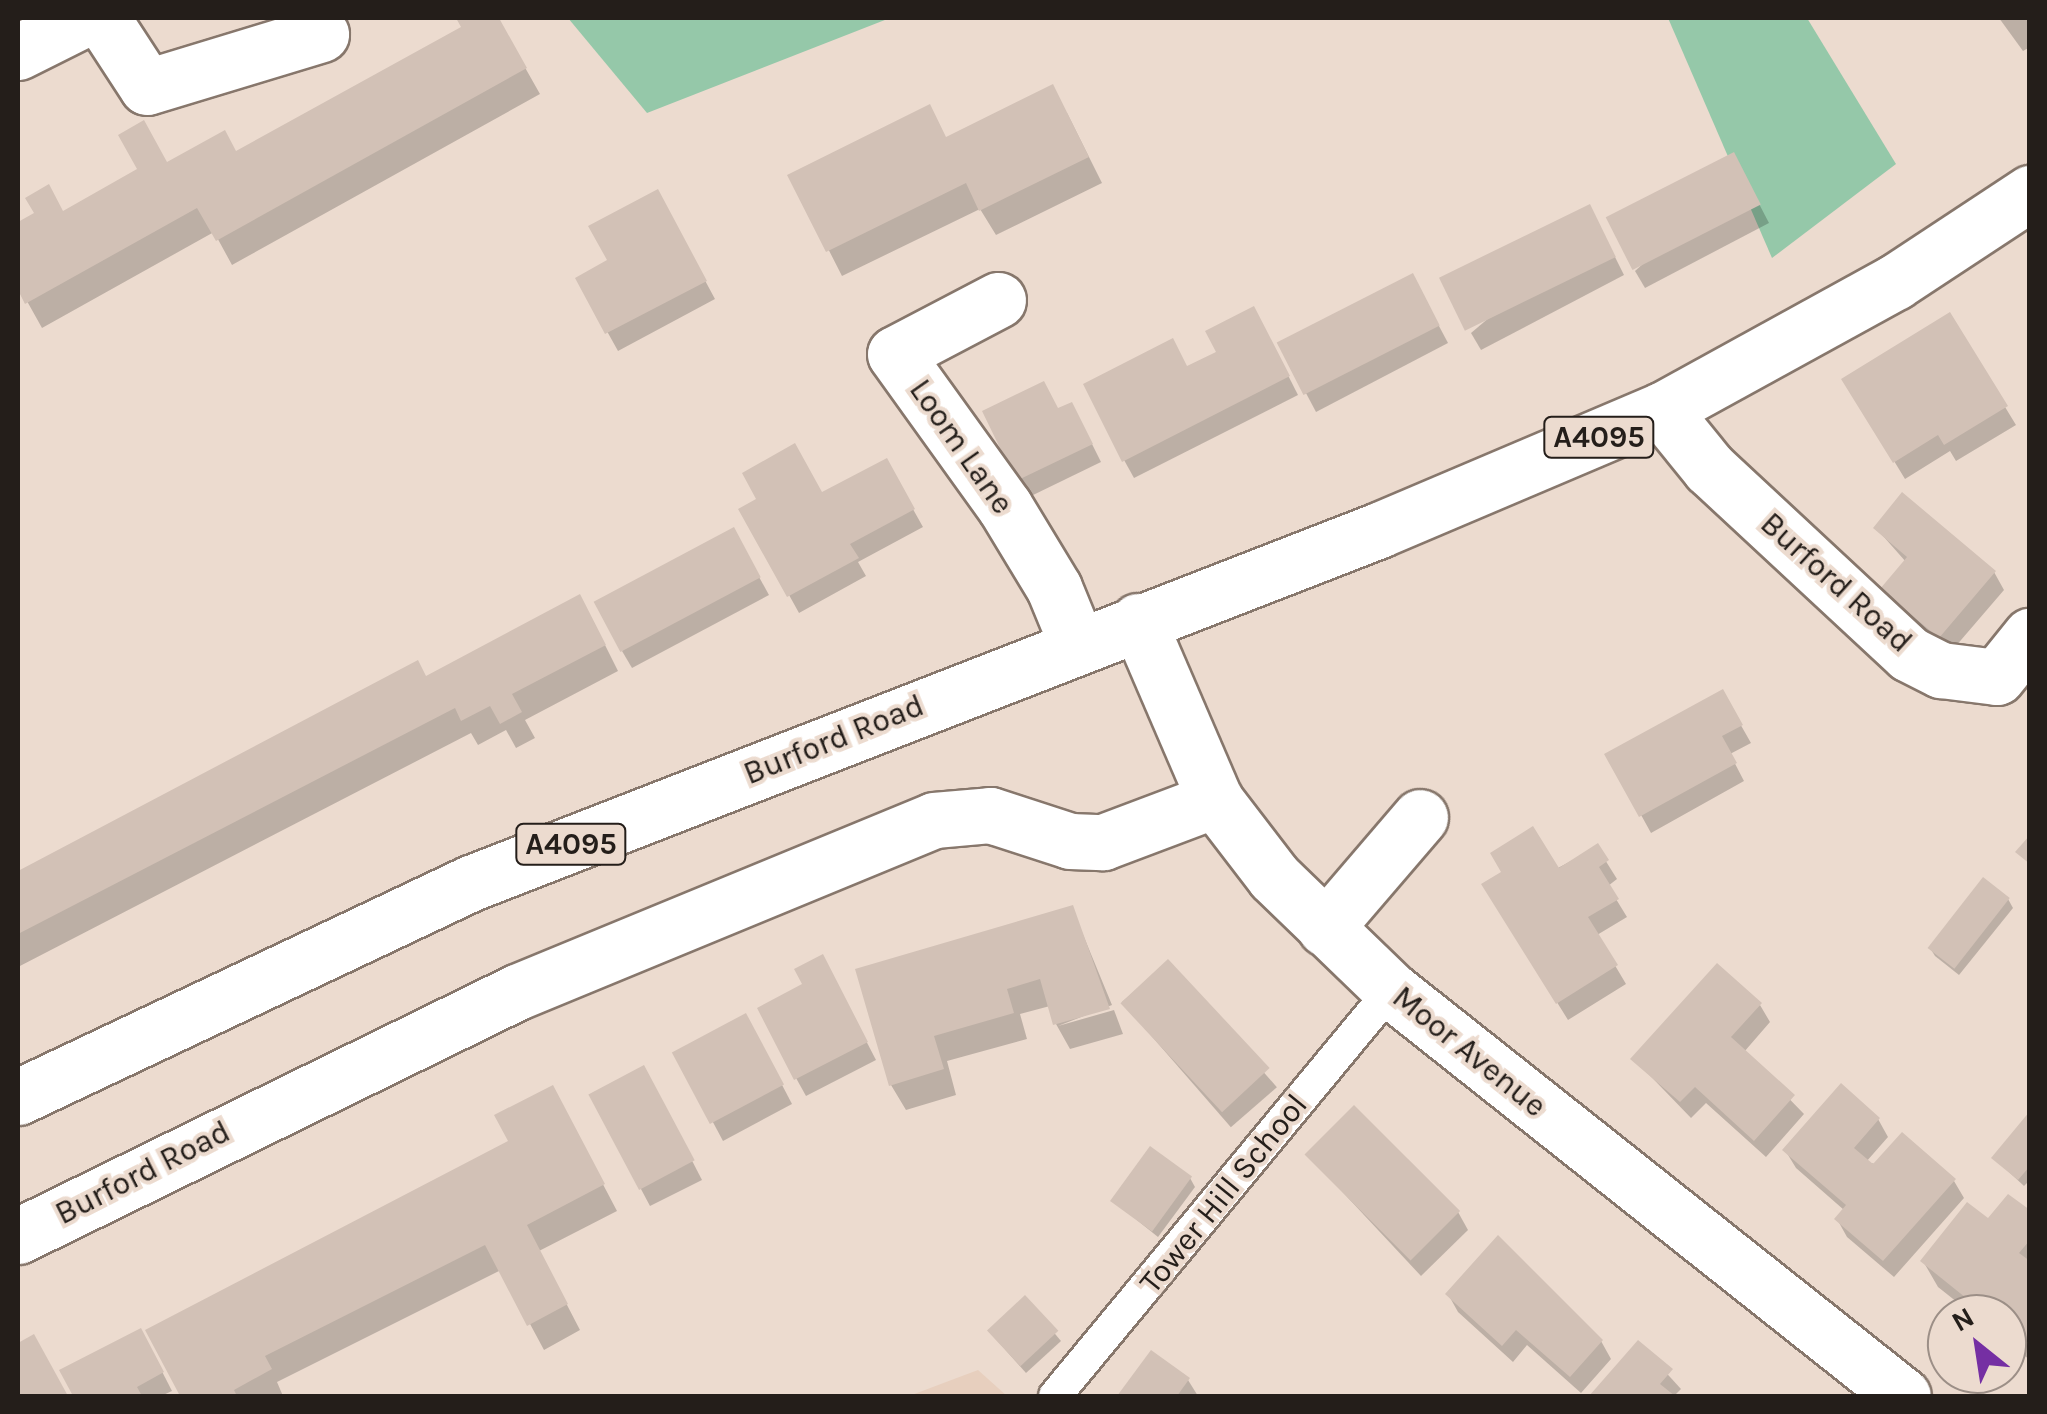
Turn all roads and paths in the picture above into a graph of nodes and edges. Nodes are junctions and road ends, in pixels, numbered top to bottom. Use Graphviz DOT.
graph roads {
  1 [pos="86,18"];
  2 [pos="102,18"];
  3 [pos="321,34"];
  4 [pos="18,52"];
  5 [pos="2030,192"];
  6 [pos="998,300"];
  7 [pos="1662,410"];
  8 [pos="1138,622"];
  9 [pos="2030,636"];
  10 [pos="1077,644"];
  11 [pos="1215,800"];
  12 [pos="1420,816"];
  13 [pos="1325,928"];
  14 [pos="1391,990"];
  15 [pos="18,1096"];
  16 [pos="18,1236"];
  17 [pos="1056,1396"];
  18 [pos="1902,1396"];
  1 -- 4 [label="street"];
  2 -- 3 [label="street"];
  5 -- 7 [label="street, Burford Road / A4095"];
  6 -- 10 [label="street, Loom Lane"];
  7 -- 8 [label="street, Burford Road / A4095"];
  7 -- 9 [label="street, Burford Road"];
  8 -- 10 [label="street, Burford Road / A4095"];
  8 -- 11 [label="street, Moor Avenue"];
  10 -- 15 [label="street, Burford Road / A4095"];
  11 -- 13 [label="street, Moor Avenue"];
  11 -- 16 [label="street, Burford Road"];
  12 -- 13 [label="street"];
  13 -- 14 [label="street, Moor Avenue"];
  14 -- 17 [label="lane, Tower Hill School"];
  14 -- 18 [label="street, Moor Avenue"];
}
